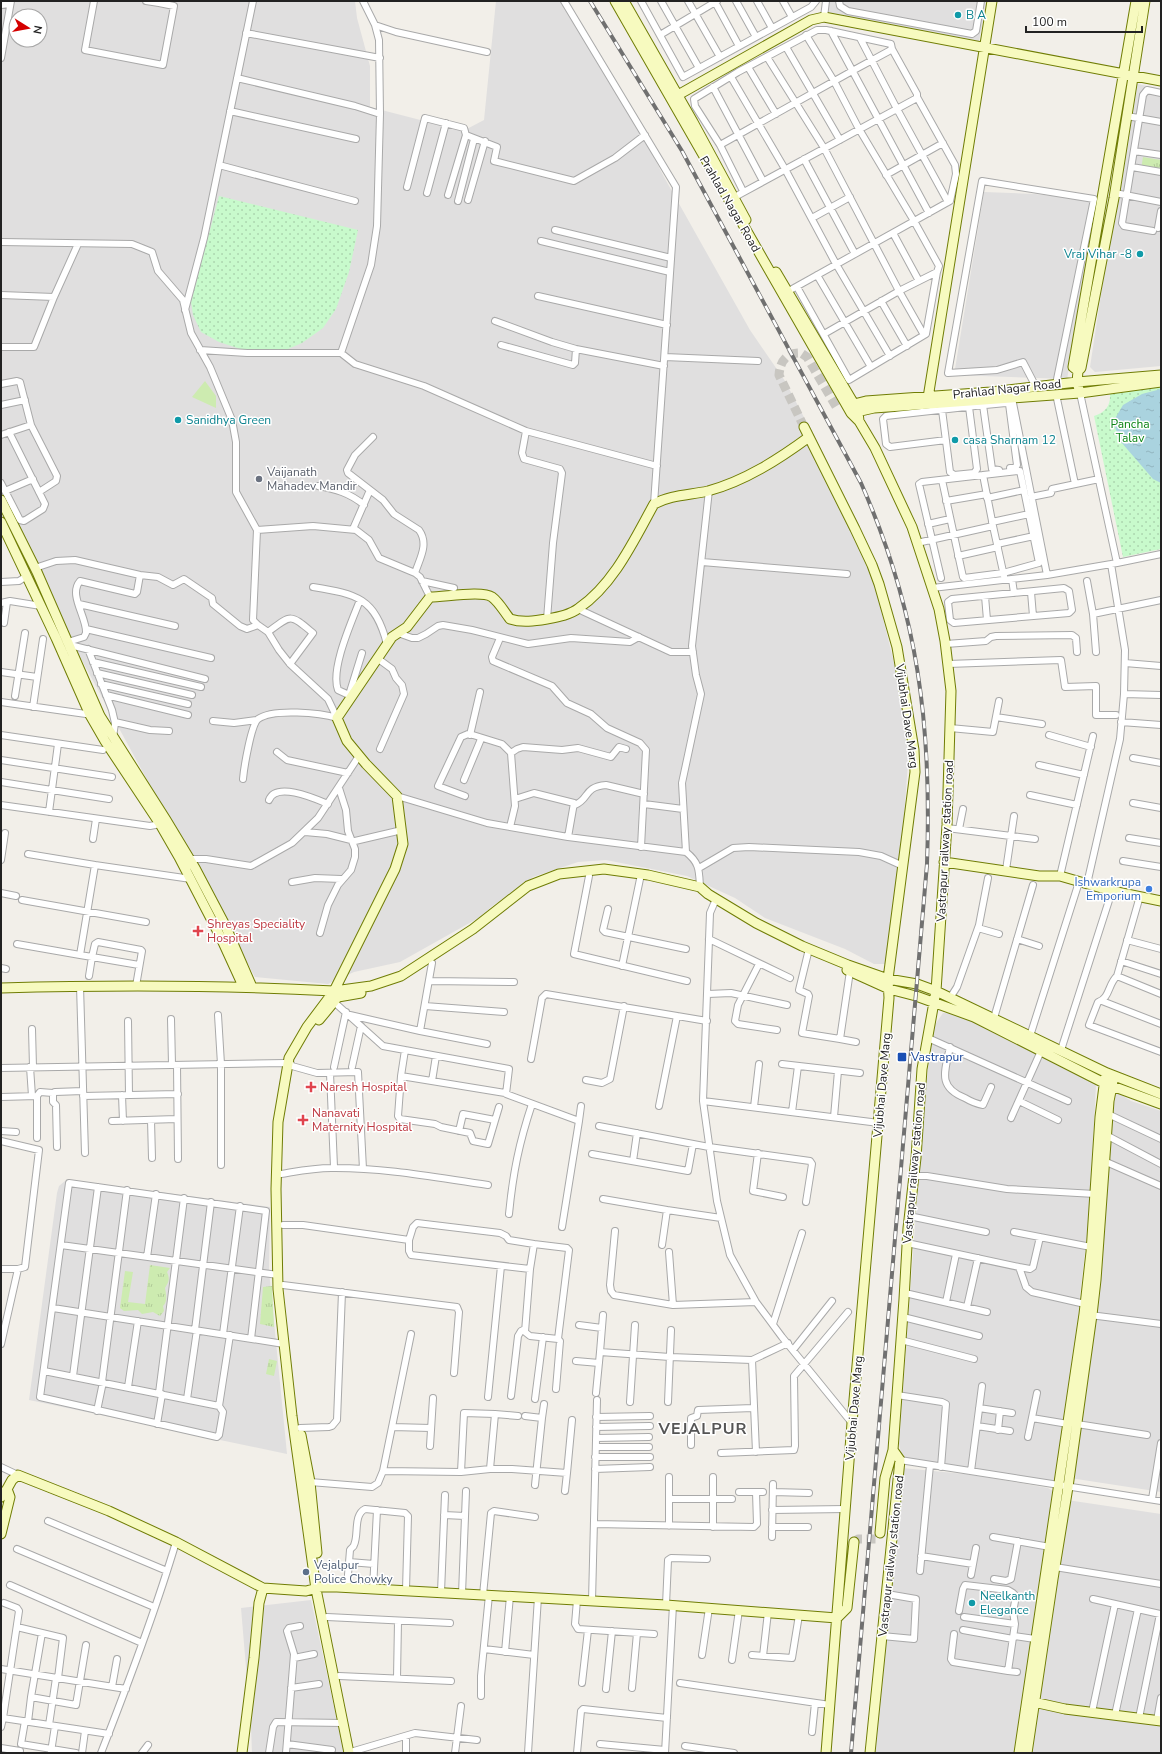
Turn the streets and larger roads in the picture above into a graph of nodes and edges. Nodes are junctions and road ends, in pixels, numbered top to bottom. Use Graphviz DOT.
graph roads {
  1 [pos="94,1"];
  2 [pos="146,1"];
  3 [pos="253,1"];
  4 [pos="363,1"];
  5 [pos="564,1"];
  6 [pos="641,1"];
  7 [pos="661,1"];
  8 [pos="688,1"];
  9 [pos="736,1"];
  10 [pos="757,1"];
  11 [pos="783,1"];
  12 [pos="806,1"];
  13 [pos="816,1"];
  14 [pos="826,1"];
  15 [pos="839,1"];
  16 [pos="981,1"];
  17 [pos="992,1"];
  18 [pos="1136,1"];
  19 [pos="1146,1"];
  20 [pos="159,2"];
  21 [pos="619,2"];
  22 [pos="716,2"];
  23 [pos="11,3"];
  24 [pos="1,5"];
  25 [pos="810,8"];
  26 [pos="695,14"];
  27 [pos="792,17"];
  28 [pos="824,18"];
  29 [pos="375,25"];
  30 [pos="675,26"];
  31 [pos="772,28"];
  32 [pos="831,31"];
  33 [pos="246,33"];
  34 [pos="660,35"];
  35 [pos="806,35"];
  36 [pos="756,37"];
  37 [pos="860,38"];
  38 [pos="738,46"];
  39 [pos="786,46"];
  40 [pos="984,48"];
  41 [pos="892,49"];
  42 [pos="487,52"];
  43 [pos="720,57"];
  44 [pos="767,57"];
  45 [pos="1,58"];
  46 [pos="380,58"];
  47 [pos="871,61"];
  48 [pos="748,67"];
  49 [pos="700,68"];
  50 [pos="852,71"];
  51 [pos="1124,74"];
  52 [pos="731,77"];
  53 [pos="1134,77"];
  54 [pos="237,78"];
  55 [pos="834,81"];
  56 [pos="1161,81"];
  57 [pos="713,87"];
  58 [pos="813,93"];
  59 [pos="1161,93"];
  60 [pos="678,95"];
  61 [pos="917,97"];
  62 [pos="795,103"];
  63 [pos="897,109"];
  64 [pos="230,111"];
  65 [pos="380,114"];
  66 [pos="776,114"];
  67 [pos="1127,116"];
  68 [pos="1139,118"];
  69 [pos="878,119"];
  70 [pos="1161,122"];
  71 [pos="446,123"];
  72 [pos="759,124"];
  73 [pos="859,130"];
  74 [pos="466,134"];
  75 [pos="645,135"];
  76 [pos="739,135"];
  77 [pos="356,138"];
  78 [pos="474,139"];
  79 [pos="840,140"];
  80 [pos="485,142"];
  81 [pos="943,143"];
  82 [pos="720,145"];
  83 [pos="824,148"];
  84 [pos="1134,150"];
  85 [pos="922,155"];
  86 [pos="1161,155"];
  87 [pos="1120,158"];
  88 [pos="804,159"];
  89 [pos="1132,164"];
  90 [pos="219,165"];
  91 [pos="903,166"];
  92 [pos="785,169"];
  93 [pos="1161,172"];
  94 [pos="886,175"];
  95 [pos="763,181"];
  96 [pos="1105,182"];
  97 [pos="407,187"];
  98 [pos="1115,189"];
  99 [pos="744,191"];
  100 [pos="427,193"];
  101 [pos="448,195"];
  102 [pos="1126,195"];
  103 [pos="850,197"];
  104 [pos="731,199"];
  105 [pos="355,200"];
  106 [pos="468,200"];
  107 [pos="458,201"];
  108 [pos="948,202"];
  109 [pos="1161,202"];
  110 [pos="830,208"];
  111 [pos="1161,211"];
  112 [pos="929,213"];
  113 [pos="812,218"];
  114 [pos="914,221"];
  115 [pos="1109,222"];
  116 [pos="1122,223"];
  117 [pos="555,230"];
  118 [pos="893,233"];
  119 [pos="541,240"];
  120 [pos="1,242"];
  121 [pos="78,244"];
  122 [pos="875,244"];
  123 [pos="855,254"];
  124 [pos="671,258"];
  125 [pos="836,264"];
  126 [pos="670,272"];
  127 [pos="936,272"];
  128 [pos="818,275"];
  129 [pos="919,281"];
  130 [pos="797,287"];
  131 [pos="899,291"];
  132 [pos="785,293"];
  133 [pos="1,295"];
  134 [pos="538,296"];
  135 [pos="54,297"];
  136 [pos="881,301"];
  137 [pos="185,310"];
  138 [pos="863,312"];
  139 [pos="495,322"];
  140 [pos="844,323"];
  141 [pos="667,325"];
  142 [pos="824,334"];
  143 [pos="924,335"];
  144 [pos="501,345"];
  145 [pos="907,346"];
  146 [pos="1,348"];
  147 [pos="576,349"];
  148 [pos="200,350"];
  149 [pos="341,353"];
  150 [pos="890,356"];
  151 [pos="664,357"];
  152 [pos="758,361"];
  153 [pos="664,366"];
  154 [pos="871,367"];
  155 [pos="1078,371"];
  156 [pos="1161,375"];
  157 [pos="1077,382"];
  158 [pos="1161,382"];
  159 [pos="1,384"];
  160 [pos="1056,384"];
  161 [pos="1036,387"];
  162 [pos="1080,393"];
  163 [pos="1056,394"];
  164 [pos="1012,398"];
  165 [pos="25,400"];
  166 [pos="928,401"];
  167 [pos="1,405"];
  168 [pos="973,405"];
  169 [pos="983,405"];
  170 [pos="942,410"];
  171 [pos="850,411"];
  172 [pos="31,424"];
  173 [pos="804,427"];
  174 [pos="526,431"];
  175 [pos="9,432"];
  176 [pos="1,435"];
  177 [pos="373,437"];
  178 [pos="809,437"];
  179 [pos="946,440"];
  180 [pos="657,466"];
  181 [pos="983,475"];
  182 [pos="33,479"];
  183 [pos="1099,479"];
  184 [pos="942,480"];
  185 [pos="1,483"];
  186 [pos="1075,484"];
  187 [pos="318,486"];
  188 [pos="370,490"];
  189 [pos="709,490"];
  190 [pos="1024,490"];
  191 [pos="39,492"];
  192 [pos="3,495"];
  193 [pos="987,496"];
  194 [pos="1031,497"];
  195 [pos="946,500"];
  196 [pos="654,504"];
  197 [pos="364,505"];
  198 [pos="1029,514"];
  199 [pos="950,519"];
  200 [pos="1,522"];
  201 [pos="928,524"];
  202 [pos="993,524"];
  203 [pos="353,529"];
  204 [pos="257,530"];
  205 [pos="953,535"];
  206 [pos="1034,536"];
  207 [pos="931,540"];
  208 [pos="917,543"];
  209 [pos="997,546"];
  210 [pos="1161,554"];
  211 [pos="958,556"];
  212 [pos="702,562"];
  213 [pos="1114,564"];
  214 [pos="36,570"];
  215 [pos="415,573"];
  216 [pos="1003,573"];
  217 [pos="847,574"];
  218 [pos="140,575"];
  219 [pos="1047,575"];
  220 [pos="28,576"];
  221 [pos="941,578"];
  222 [pos="1012,579"];
  223 [pos="1005,580"];
  224 [pos="422,581"];
  225 [pos="1087,581"];
  226 [pos="1,582"];
  227 [pos="313,587"];
  228 [pos="454,588"];
  229 [pos="932,588"];
  230 [pos="1031,592"];
  231 [pos="1014,593"];
  232 [pos="985,596"];
  233 [pos="430,597"];
  234 [pos="360,600"];
  235 [pos="1161,600"];
  236 [pos="4,603"];
  237 [pos="79,604"];
  238 [pos="41,606"];
  239 [pos="1119,608"];
  240 [pos="578,609"];
  241 [pos="1093,614"];
  242 [pos="1033,616"];
  243 [pos="547,619"];
  244 [pos="987,620"];
  245 [pos="4,623"];
  246 [pos="258,625"];
  247 [pos="175,626"];
  248 [pos="86,629"];
  249 [pos="268,632"];
  250 [pos="398,633"];
  251 [pos="25,634"];
  252 [pos="639,637"];
  253 [pos="500,638"];
  254 [pos="43,639"];
  255 [pos="69,643"];
  256 [pos="387,644"];
  257 [pos="946,644"];
  258 [pos="88,650"];
  259 [pos="693,652"];
  260 [pos="1077,652"];
  261 [pos="1096,652"];
  262 [pos="362,653"];
  263 [pos="211,658"];
  264 [pos="377,658"];
  265 [pos="93,662"];
  266 [pos="1125,663"];
  267 [pos="290,664"];
  268 [pos="948,664"];
  269 [pos="1161,666"];
  270 [pos="1,672"];
  271 [pos="97,673"];
  272 [pos="19,675"];
  273 [pos="38,677"];
  274 [pos="205,679"];
  275 [pos="101,684"];
  276 [pos="201,687"];
  277 [pos="480,692"];
  278 [pos="90,694"];
  279 [pos="1124,694"];
  280 [pos="106,695"];
  281 [pos="192,695"];
  282 [pos="1161,695"];
  283 [pos="16,696"];
  284 [pos="350,696"];
  285 [pos="1,702"];
  286 [pos="84,702"];
  287 [pos="998,702"];
  288 [pos="188,704"];
  289 [pos="33,707"];
  290 [pos="76,712"];
  291 [pos="90,715"];
  292 [pos="188,715"];
  293 [pos="1116,715"];
  294 [pos="100,716"];
  295 [pos="996,717"];
  296 [pos="337,718"];
  297 [pos="257,720"];
  298 [pos="213,721"];
  299 [pos="115,722"];
  300 [pos="1121,722"];
  301 [pos="1042,724"];
  302 [pos="1161,725"];
  303 [pos="950,728"];
  304 [pos="169,731"];
  305 [pos="470,734"];
  306 [pos="1,736"];
  307 [pos="1049,736"];
  308 [pos="1093,736"];
  309 [pos="113,738"];
  310 [pos="481,739"];
  311 [pos="58,744"];
  312 [pos="1090,747"];
  313 [pos="380,749"];
  314 [pos="626,749"];
  315 [pos="103,750"];
  316 [pos="278,752"];
  317 [pos="511,753"];
  318 [pos="359,756"];
  319 [pos="1133,758"];
  320 [pos="1,760"];
  321 [pos="1161,763"];
  322 [pos="1038,765"];
  323 [pos="55,768"];
  324 [pos="348,773"];
  325 [pos="1084,776"];
  326 [pos="112,777"];
  327 [pos="243,779"];
  328 [pos="464,780"];
  329 [pos="1,782"];
  330 [pos="339,788"];
  331 [pos="52,790"];
  332 [pos="644,794"];
  333 [pos="1030,795"];
  334 [pos="397,796"];
  335 [pos="465,796"];
  336 [pos="109,799"];
  337 [pos="515,799"];
  338 [pos="269,800"];
  339 [pos="328,804"];
  340 [pos="644,804"];
  341 [pos="1133,804"];
  342 [pos="1,805"];
  343 [pos="575,805"];
  344 [pos="1077,805"];
  345 [pos="1161,808"];
  346 [pos="683,809"];
  347 [pos="963,809"];
  348 [pos="48,812"];
  349 [pos="1014,816"];
  350 [pos="96,819"];
  351 [pos="160,824"];
  352 [pos="510,827"];
  353 [pos="947,828"];
  354 [pos="402,830"];
  355 [pos="959,830"];
  356 [pos="5,832"];
  357 [pos="305,832"];
  358 [pos="1011,836"];
  359 [pos="568,837"];
  360 [pos="1129,838"];
  361 [pos="93,839"];
  362 [pos="1035,839"];
  363 [pos="351,840"];
  364 [pos="1161,843"];
  365 [pos="641,847"];
  366 [pos="686,852"];
  367 [pos="28,854"];
  368 [pos="189,859"];
  369 [pos="1,860"];
  370 [pos="1123,861"];
  371 [pos="944,862"];
  372 [pos="95,865"];
  373 [pos="903,866"];
  374 [pos="1161,867"];
  375 [pos="699,868"];
  376 [pos="1006,870"];
  377 [pos="589,876"];
  378 [pos="1060,876"];
  379 [pos="988,878"];
  380 [pos="191,879"];
  381 [pos="640,879"];
  382 [pos="341,880"];
  383 [pos="292,882"];
  384 [pos="1083,883"];
  385 [pos="1033,885"];
  386 [pos="700,887"];
  387 [pos="1112,890"];
  388 [pos="1,894"];
  389 [pos="16,896"];
  390 [pos="1140,896"];
  391 [pos="22,900"];
  392 [pos="714,901"];
  393 [pos="1161,901"];
  394 [pos="608,909"];
  395 [pos="87,912"];
  396 [pos="146,922"];
  397 [pos="978,928"];
  398 [pos="320,933"];
  399 [pos="999,934"];
  400 [pos="628,937"];
  401 [pos="709,939"];
  402 [pos="1017,939"];
  403 [pos="1127,940"];
  404 [pos="17,944"];
  405 [pos="1039,946"];
  406 [pos="686,949"];
  407 [pos="1161,949"];
  408 [pos="808,953"];
  409 [pos="80,955"];
  410 [pos="92,957"];
  411 [pos="1121,961"];
  412 [pos="432,963"];
  413 [pos="759,964"];
  414 [pos="139,965"];
  415 [pos="622,966"];
  416 [pos="850,971"];
  417 [pos="1161,974"];
  418 [pos="89,976"];
  419 [pos="1117,976"];
  420 [pos="790,978"];
  421 [pos="888,979"];
  422 [pos="429,981"];
  423 [pos="686,981"];
  424 [pos="514,982"];
  425 [pos="80,986"];
  426 [pos="136,986"];
  427 [pos="248,987"];
  428 [pos="1,988"];
  429 [pos="889,989"];
  430 [pos="936,991"];
  431 [pos="708,994"];
  432 [pos="1161,994"];
  433 [pos="742,995"];
  434 [pos="335,996"];
  435 [pos="950,998"];
  436 [pos="1102,1001"];
  437 [pos="935,1003"];
  438 [pos="787,1005"];
  439 [pos="425,1006"];
  440 [pos="624,1006"];
  441 [pos="504,1012"];
  442 [pos="348,1014"];
  443 [pos="218,1015"];
  444 [pos="677,1016"];
  445 [pos="994,1018"];
  446 [pos="171,1019"];
  447 [pos="128,1021"];
  448 [pos="707,1021"];
  449 [pos="1161,1024"];
  450 [pos="361,1026"];
  451 [pos="32,1029"];
  452 [pos="777,1030"];
  453 [pos="420,1031"];
  454 [pos="1030,1036"];
  455 [pos="928,1038"];
  456 [pos="840,1039"];
  457 [pos="856,1042"];
  458 [pos="487,1044"];
  459 [pos="950,1047"];
  460 [pos="405,1050"];
  461 [pos="1061,1050"];
  462 [pos="1041,1051"];
  463 [pos="1161,1052"];
  464 [pos="436,1056"];
  465 [pos="531,1059"];
  466 [pos="220,1064"];
  467 [pos="759,1064"];
  468 [pos="782,1064"];
  469 [pos="175,1065"];
  470 [pos="291,1065"];
  471 [pos="83,1066"];
  472 [pos="128,1066"];
  473 [pos="798,1066"];
  474 [pos="32,1067"];
  475 [pos="334,1067"];
  476 [pos="352,1067"];
  477 [pos="1,1068"];
  478 [pos="838,1071"];
  479 [pos="330,1073"];
  480 [pos="860,1073"];
  481 [pos="1111,1074"];
  482 [pos="401,1076"];
  483 [pos="586,1080"];
  484 [pos="432,1081"];
  485 [pos="1027,1082"];
  486 [pos="1108,1084"];
  487 [pos="991,1087"];
  488 [pos="55,1092"];
  489 [pos="505,1093"];
  490 [pos="83,1094"];
  491 [pos="178,1094"];
  492 [pos="1161,1094"];
  493 [pos="126,1095"];
  494 [pos="34,1096"];
  495 [pos="1,1097"];
  496 [pos="703,1101"];
  497 [pos="1019,1101"];
  498 [pos="1068,1101"];
  499 [pos="532,1104"];
  500 [pos="1161,1104"];
  501 [pos="581,1106"];
  502 [pos="659,1106"];
  503 [pos="499,1107"];
  504 [pos="754,1107"];
  505 [pos="792,1112"];
  506 [pos="1108,1114"];
  507 [pos="834,1117"];
  508 [pos="1011,1118"];
  509 [pos="178,1119"];
  510 [pos="151,1120"];
  511 [pos="495,1120"];
  512 [pos="1058,1120"];
  513 [pos="112,1121"];
  514 [pos="123,1121"];
  515 [pos="579,1121"];
  516 [pos="879,1123"];
  517 [pos="599,1126"];
  518 [pos="1,1131"];
  519 [pos="459,1131"];
  520 [pos="16,1132"];
  521 [pos="638,1133"];
  522 [pos="1106,1135"];
  523 [pos="37,1138"];
  524 [pos="1161,1139"];
  525 [pos="1,1141"];
  526 [pos="693,1144"];
  527 [pos="57,1146"];
  528 [pos="709,1147"];
  529 [pos="85,1153"];
  530 [pos="758,1153"];
  531 [pos="592,1154"];
  532 [pos="152,1158"];
  533 [pos="178,1159"];
  534 [pos="633,1161"];
  535 [pos="1104,1161"];
  536 [pos="1161,1164"];
  537 [pos="220,1165"];
  538 [pos="334,1168"];
  539 [pos="363,1168"];
  540 [pos="281,1174"];
  541 [pos="914,1176"];
  542 [pos="488,1185"];
  543 [pos="98,1186"];
  544 [pos="1161,1186"];
  545 [pos="127,1190"];
  546 [pos="156,1194"];
  547 [pos="1095,1194"];
  548 [pos="783,1197"];
  549 [pos="184,1198"];
  550 [pos="603,1199"];
  551 [pos="211,1202"];
  552 [pos="806,1202"];
  553 [pos="240,1206"];
  554 [pos="667,1210"];
  555 [pos="509,1214"];
  556 [pos="909,1216"];
  557 [pos="721,1218"];
  558 [pos="282,1225"];
  559 [pos="562,1227"];
  560 [pos="615,1231"];
  561 [pos="986,1232"];
  562 [pos="1014,1232"];
  563 [pos="802,1233"];
  564 [pos="1040,1237"];
  565 [pos="409,1240"];
  566 [pos="907,1243"];
  567 [pos="534,1244"];
  568 [pos="61,1245"];
  569 [pos="662,1245"];
  570 [pos="1091,1247"];
  571 [pos="90,1249"];
  572 [pos="669,1252"];
  573 [pos="119,1253"];
  574 [pos="956,1254"];
  575 [pos="147,1257"];
  576 [pos="978,1258"];
  577 [pos="176,1261"];
  578 [pos="203,1265"];
  579 [pos="501,1266"];
  580 [pos="1019,1267"];
  581 [pos="1,1268"];
  582 [pos="18,1269"];
  583 [pos="232,1269"];
  584 [pos="530,1269"];
  585 [pos="260,1272"];
  586 [pos="278,1275"];
  587 [pos="281,1287"];
  588 [pos="342,1292"];
  589 [pos="905,1293"];
  590 [pos="832,1301"];
  591 [pos="756,1302"];
  592 [pos="946,1302"];
  593 [pos="1085,1304"];
  594 [pos="673,1305"];
  595 [pos="967,1307"];
  596 [pos="53,1308"];
  597 [pos="81,1312"];
  598 [pos="848,1312"];
  599 [pos="987,1312"];
  600 [pos="603,1315"];
  601 [pos="1088,1315"];
  602 [pos="111,1317"];
  603 [pos="903,1317"];
  604 [pos="138,1321"];
  605 [pos="773,1324"];
  606 [pos="1161,1324"];
  607 [pos="579,1325"];
  608 [pos="635,1325"];
  609 [pos="168,1326"];
  610 [pos="602,1328"];
  611 [pos="525,1329"];
  612 [pos="196,1330"];
  613 [pos="671,1330"];
  614 [pos="223,1334"];
  615 [pos="411,1334"];
  616 [pos="230,1335"];
  617 [pos="979,1336"];
  618 [pos="543,1337"];
  619 [pos="251,1338"];
  620 [pos="558,1339"];
  621 [pos="901,1340"];
  622 [pos="1,1342"];
  623 [pos="788,1343"];
  624 [pos="284,1344"];
  625 [pos="793,1350"];
  626 [pos="600,1352"];
  627 [pos="633,1354"];
  628 [pos="670,1357"];
  629 [pos="974,1359"];
  630 [pos="752,1360"];
  631 [pos="576,1361"];
  632 [pos="599,1363"];
  633 [pos="805,1365"];
  634 [pos="44,1371"];
  635 [pos="454,1373"];
  636 [pos="73,1376"];
  637 [pos="103,1382"];
  638 [pos="982,1386"];
  639 [pos="128,1387"];
  640 [pos="556,1389"];
  641 [pos="596,1393"];
  642 [pos="1036,1393"];
  643 [pos="160,1394"];
  644 [pos="897,1395"];
  645 [pos="511,1396"];
  646 [pos="488,1397"];
  647 [pos="433,1398"];
  648 [pos="188,1399"];
  649 [pos="534,1399"];
  650 [pos="597,1400"];
  651 [pos="630,1402"];
  652 [pos="668,1402"];
  653 [pos="544,1404"];
  654 [pos="219,1406"];
  655 [pos="753,1408"];
  656 [pos="979,1408"];
  657 [pos="97,1411"];
  658 [pos="1000,1411"];
  659 [pos="1012,1413"];
  660 [pos="496,1414"];
  661 [pos="518,1416"];
  662 [pos="525,1416"];
  663 [pos="650,1416"];
  664 [pos="596,1417"];
  665 [pos="542,1418"];
  666 [pos="1032,1418"];
  667 [pos="572,1420"];
  668 [pos="852,1423"];
  669 [pos="157,1424"];
  670 [pos="1073,1424"];
  671 [pos="650,1426"];
  672 [pos="976,1426"];
  673 [pos="392,1427"];
  674 [pos="596,1427"];
  675 [pos="300,1428"];
  676 [pos="431,1428"];
  677 [pos="998,1430"];
  678 [pos="1010,1431"];
  679 [pos="1147,1435"];
  680 [pos="649,1437"];
  681 [pos="1028,1437"];
  682 [pos="596,1438"];
  683 [pos="1161,1443"];
  684 [pos="691,1444"];
  685 [pos="430,1446"];
  686 [pos="596,1447"];
  687 [pos="650,1447"];
  688 [pos="893,1450"];
  689 [pos="756,1452"];
  690 [pos="721,1453"];
  691 [pos="595,1457"];
  692 [pos="650,1457"];
  693 [pos="900,1460"];
  694 [pos="930,1465"];
  695 [pos="1,1467"];
  696 [pos="940,1467"];
  697 [pos="650,1468"];
  698 [pos="490,1469"];
  699 [pos="595,1469"];
  700 [pos="537,1470"];
  701 [pos="383,1471"];
  702 [pos="970,1471"];
  703 [pos="461,1472"];
  704 [pos="567,1472"];
  705 [pos="18,1475"];
  706 [pos="1159,1475"];
  707 [pos="713,1477"];
  708 [pos="670,1478"];
  709 [pos="310,1482"];
  710 [pos="773,1484"];
  711 [pos="535,1485"];
  712 [pos="1064,1486"];
  713 [pos="8,1489"];
  714 [pos="466,1491"];
  715 [pos="565,1491"];
  716 [pos="739,1492"];
  717 [pos="773,1492"];
  718 [pos="809,1493"];
  719 [pos="445,1495"];
  720 [pos="1,1497"];
  721 [pos="670,1499"];
  722 [pos="713,1499"];
  723 [pos="732,1499"];
  724 [pos="1152,1499"];
  725 [pos="1161,1501"];
  726 [pos="846,1509"];
  727 [pos="377,1510"];
  728 [pos="772,1510"];
  729 [pos="444,1515"];
  730 [pos="465,1516"];
  731 [pos="535,1517"];
  732 [pos="48,1520"];
  733 [pos="594,1524"];
  734 [pos="670,1526"];
  735 [pos="713,1527"];
  736 [pos="772,1527"];
  737 [pos="808,1527"];
  738 [pos="880,1533"];
  739 [pos="1,1534"];
  740 [pos="772,1537"];
  741 [pos="993,1537"];
  742 [pos="1018,1541"];
  743 [pos="176,1542"];
  744 [pos="854,1542"];
  745 [pos="1050,1547"];
  746 [pos="976,1548"];
  747 [pos="17,1549"];
  748 [pos="921,1556"];
  749 [pos="707,1558"];
  750 [pos="349,1562"];
  751 [pos="374,1564"];
  752 [pos="973,1564"];
  753 [pos="1055,1568"];
  754 [pos="167,1571"];
  755 [pos="920,1571"];
  756 [pos="971,1574"];
  757 [pos="994,1579"];
  758 [pos="1161,1584"];
  759 [pos="10,1585"];
  760 [pos="347,1587"];
  761 [pos="262,1588"];
  762 [pos="318,1588"];
  763 [pos="373,1589"];
  764 [pos="406,1590"];
  765 [pos="441,1592"];
  766 [pos="462,1594"];
  767 [pos="887,1594"];
  768 [pos="486,1595"];
  769 [pos="510,1596"];
  770 [pos="538,1597"];
  771 [pos="1093,1599"];
  772 [pos="577,1600"];
  773 [pos="592,1601"];
  774 [pos="4,1603"];
  775 [pos="1115,1604"];
  776 [pos="669,1605"];
  777 [pos="154,1607"];
  778 [pos="709,1608"];
  779 [pos="1138,1609"];
  780 [pos="739,1610"];
  781 [pos="768,1612"];
  782 [pos="799,1615"];
  783 [pos="327,1617"];
  784 [pos="837,1618"];
  785 [pos="398,1620"];
  786 [pos="450,1623"];
  787 [pos="1015,1624"];
  788 [pos="300,1626"];
  789 [pos="17,1627"];
  790 [pos="588,1630"];
  791 [pos="963,1630"];
  792 [pos="612,1631"];
  793 [pos="42,1633"];
  794 [pos="637,1633"];
  795 [pos="654,1634"];
  796 [pos="954,1634"];
  797 [pos="882,1636"];
  798 [pos="1013,1638"];
  799 [pos="1035,1640"];
  800 [pos="142,1643"];
  801 [pos="86,1644"];
  802 [pos="484,1649"];
  803 [pos="505,1652"];
  804 [pos="314,1654"];
  805 [pos="534,1655"];
  806 [pos="702,1655"];
  807 [pos="752,1655"];
  808 [pos="763,1656"];
  809 [pos="294,1658"];
  810 [pos="117,1659"];
  811 [pos="732,1660"];
  812 [pos="1,1669"];
  813 [pos="1008,1670"];
  814 [pos="10,1671"];
  815 [pos="1017,1672"];
  816 [pos="36,1675"];
  817 [pos="339,1676"];
  818 [pos="57,1678"];
  819 [pos="397,1678"];
  820 [pos="451,1681"];
  821 [pos="80,1682"];
  822 [pos="582,1683"];
  823 [pos="680,1683"];
  824 [pos="319,1684"];
  825 [pos="112,1687"];
  826 [pos="292,1688"];
  827 [pos="632,1688"];
  828 [pos="126,1689"];
  829 [pos="606,1689"];
  830 [pos="481,1696"];
  831 [pos="32,1697"];
  832 [pos="1161,1698"];
  833 [pos="53,1701"];
  834 [pos="1031,1701"];
  835 [pos="815,1703"];
  836 [pos="830,1705"];
  837 [pos="461,1706"];
  838 [pos="1092,1712"];
  839 [pos="1115,1715"];
  840 [pos="3,1718"];
  841 [pos="667,1718"];
  842 [pos="1140,1718"];
  843 [pos="1159,1721"];
  844 [pos="26,1722"];
  845 [pos="288,1723"];
  846 [pos="343,1723"];
  847 [pos="52,1726"];
  848 [pos="1,1727"];
  849 [pos="86,1731"];
  850 [pos="812,1732"];
  851 [pos="109,1734"];
  852 [pos="406,1736"];
  853 [pos="457,1737"];
  854 [pos="476,1740"];
  855 [pos="21,1744"];
  856 [pos="287,1744"];
  857 [pos="600,1744"];
  858 [pos="148,1745"];
  859 [pos="685,1746"];
  860 [pos="1,1748"];
  861 [pos="332,1750"];
  862 [pos="51,1751"];
  863 [pos="665,1751"];
  864 [pos="19,1752"];
  865 [pos="352,1752"];
  866 [pos="76,1753"];
  867 [pos="82,1753"];
  868 [pos="101,1753"];
  869 [pos="142,1753"];
  870 [pos="242,1753"];
  871 [pos="269,1753"];
  872 [pos="286,1753"];
  873 [pos="406,1753"];
  874 [pos="455,1753"];
  875 [pos="528,1753"];
  876 [pos="577,1753"];
  877 [pos="734,1753"];
  878 [pos="826,1753"];
  879 [pos="870,1753"];
  880 [pos="1019,1753"];
  881 [pos="1028,1753"];
  1 -- 20 [label="street"];
  2 -- 20 [label="street"];
  3 -- 33 [label="street"];
  4 -- 29 [label="street"];
  5 -- 75 [label="street"];
  6 -- 34 [label="street"];
  7 -- 30 [label="street"];
  8 -- 26 [label="street"];
  9 -- 36 [label="street"];
  10 -- 31 [label="street"];
  11 -- 27 [label="street"];
  12 -- 25 [label="street"];
  13 -- 25 [label="street"];
  14 -- 28 [label="street"];
  15 -- 16 [label="street"];
  17 -- 40 [label="street"];
  18 -- 51 [label="street"];
  19 -- 53 [label="street"];
  21 -- 60 [label="street, Prahlad Nagar Road"];
  21 -- 104 [label="street, Prahlad Nagar Road"];
  22 -- 26 [label="street"];
  22 -- 38 [label="street"];
  23 -- 24 [label="street"];
  23 -- 45 [label="street"];
  25 -- 27 [label="street"];
  26 -- 30 [label="street"];
  26 -- 43 [label="street"];
  27 -- 31 [label="street"];
  28 -- 40 [label="street"];
  28 -- 60 [label="street"];
  29 -- 42 [label="street"];
  29 -- 46 [label="street"];
  30 -- 34 [label="street"];
  30 -- 49 [label="street"];
  31 -- 36 [label="street"];
  32 -- 35 [label="street"];
  32 -- 37 [label="street"];
  32 -- 50 [label="street"];
  33 -- 46 [label="street"];
  33 -- 54 [label="street"];
  34 -- 49 [label="street"];
  35 -- 39 [label="street"];
  35 -- 55 [label="street"];
  36 -- 38 [label="street"];
  37 -- 41 [label="street"];
  37 -- 47 [label="street"];
  38 -- 43 [label="street"];
  39 -- 44 [label="street"];
  39 -- 58 [label="street"];
  40 -- 51 [label="street"];
  40 -- 166 [label="street"];
  41 -- 47 [label="street"];
  41 -- 61 [label="street"];
  43 -- 49 [label="street"];
  44 -- 48 [label="street"];
  44 -- 62 [label="street"];
  46 -- 65 [label="street"];
  47 -- 50 [label="street"];
  47 -- 63 [label="street"];
  48 -- 52 [label="street"];
  48 -- 66 [label="street"];
  50 -- 55 [label="street"];
  50 -- 69 [label="street"];
  51 -- 53 [label="street"];
  51 -- 96 [label="street"];
  52 -- 57 [label="street"];
  52 -- 72 [label="street"];
  53 -- 56 [label="street"];
  53 -- 67 [label="street"];
  54 -- 64 [label="street"];
  54 -- 65 [label="street"];
  55 -- 58 [label="street"];
  55 -- 73 [label="street"];
  57 -- 76 [label="street"];
  57 -- 82 [label="street"];
  58 -- 62 [label="street"];
  58 -- 79 [label="street"];
  59 -- 68 [label="street"];
  60 -- 104 [label="street, Prahlad Nagar Road"];
  61 -- 63 [label="street"];
  61 -- 81 [label="street"];
  62 -- 66 [label="street"];
  62 -- 83 [label="street"];
  63 -- 69 [label="street"];
  63 -- 85 [label="street"];
  64 -- 77 [label="street"];
  64 -- 90 [label="street"];
  65 -- 149 [label="street"];
  66 -- 72 [label="street"];
  67 -- 68 [label="street"];
  67 -- 87 [label="street"];
  68 -- 70 [label="street"];
  68 -- 84 [label="street"];
  69 -- 73 [label="street"];
  69 -- 91 [label="street"];
  71 -- 74 [label="street"];
  71 -- 97 [label="street"];
  71 -- 100 [label="street"];
  72 -- 76 [label="street"];
  72 -- 92 [label="street"];
  73 -- 79 [label="street"];
  73 -- 94 [label="street"];
  74 -- 78 [label="street"];
  74 -- 101 [label="street"];
  75 -- 80 [label="street"];
  75 -- 124 [label="street"];
  76 -- 82 [label="street"];
  76 -- 95 [label="street"];
  78 -- 80 [label="street"];
  78 -- 107 [label="street"];
  79 -- 83 [label="street"];
  80 -- 106 [label="street"];
  81 -- 85 [label="street"];
  81 -- 108 [label="street"];
  82 -- 99 [label="street"];
  83 -- 88 [label="street"];
  83 -- 103 [label="street"];
  84 -- 86 [label="street"];
  84 -- 89 [label="street"];
  85 -- 91 [label="street"];
  85 -- 108 [label="street"];
  87 -- 89 [label="street"];
  87 -- 98 [label="street"];
  88 -- 92 [label="street"];
  88 -- 110 [label="street"];
  89 -- 93 [label="street"];
  89 -- 102 [label="street"];
  90 -- 105 [label="street"];
  90 -- 137 [label="street"];
  91 -- 94 [label="street"];
  91 -- 112 [label="street"];
  92 -- 95 [label="street"];
  92 -- 113 [label="street"];
  94 -- 114 [label="street"];
  95 -- 99 [label="street"];
  96 -- 98 [label="street"];
  96 -- 155 [label="street"];
  98 -- 102 [label="street"];
  98 -- 115 [label="street"];
  99 -- 104 [label="street"];
  102 -- 109 [label="street"];
  102 -- 116 [label="street"];
  103 -- 110 [label="street"];
  103 -- 122 [label="street"];
  104 -- 132 [label="street, Prahlad Nagar Road"];
  108 -- 112 [label="street"];
  110 -- 113 [label="street"];
  110 -- 123 [label="street"];
  111 -- 116 [label="street"];
  112 -- 114 [label="street"];
  113 -- 125 [label="street"];
  114 -- 118 [label="street"];
  114 -- 127 [label="street"];
  115 -- 116 [label="street"];
  115 -- 155 [label="street"];
  117 -- 124 [label="street"];
  118 -- 122 [label="street"];
  118 -- 129 [label="street"];
  119 -- 126 [label="street"];
  120 -- 121 [label="street"];
  121 -- 135 [label="street"];
  121 -- 137 [label="street"];
  122 -- 123 [label="street"];
  122 -- 131 [label="street"];
  123 -- 125 [label="street"];
  124 -- 126 [label="street"];
  125 -- 128 [label="street"];
  125 -- 138 [label="street"];
  126 -- 141 [label="street"];
  127 -- 129 [label="street"];
  127 -- 143 [label="street"];
  128 -- 130 [label="street"];
  128 -- 140 [label="street"];
  129 -- 131 [label="street"];
  130 -- 132 [label="street"];
  130 -- 142 [label="street"];
  131 -- 136 [label="street"];
  131 -- 143 [label="street"];
  132 -- 171 [label="street, Prahlad Nagar Road"];
  133 -- 135 [label="street"];
  134 -- 141 [label="street"];
  135 -- 146 [label="street"];
  136 -- 138 [label="street"];
  136 -- 145 [label="street"];
  137 -- 148 [label="street"];
  138 -- 140 [label="street"];
  138 -- 150 [label="street"];
  139 -- 147 [label="street"];
  140 -- 142 [label="street"];
  140 -- 154 [label="street"];
  141 -- 151 [label="street"];
  142 -- 154 [label="street"];
  143 -- 145 [label="street"];
  144 -- 147 [label="street"];
  145 -- 150 [label="street"];
  147 -- 153 [label="street"];
  148 -- 149 [label="street"];
  148 -- 204 [label="street"];
  149 -- 174 [label="street"];
  150 -- 154 [label="street"];
  151 -- 152 [label="street"];
  151 -- 153 [label="street"];
  153 -- 180 [label="street"];
  155 -- 157 [label="street"];
  156 -- 157 [label="street, Prahlad Nagar Road"];
  157 -- 160 [label="street, Prahlad Nagar Road"];
  157 -- 162 [label="street"];
  158 -- 162 [label="street"];
  159 -- 165 [label="street"];
  160 -- 161 [label="street, Prahlad Nagar Road"];
  160 -- 161 [label="street"];
  161 -- 166 [label="street, Prahlad Nagar Road"];
  162 -- 163 [label="street"];
  162 -- 183 [label="street"];
  163 -- 164 [label="street"];
  163 -- 186 [label="street"];
  164 -- 168 [label="street"];
  164 -- 194 [label="street"];
  165 -- 167 [label="street"];
  165 -- 172 [label="street"];
  166 -- 168 [label="street"];
  166 -- 171 [label="street, Prahlad Nagar Road"];
  168 -- 169 [label="street"];
  168 -- 170 [label="street"];
  168 -- 179 [label="street"];
  169 -- 169 [label="street"];
  170 -- 179 [label="street"];
  170 -- 179 [label="street"];
  171 -- 208 [label="street, Vastrapur railway station road"];
  172 -- 175 [label="street"];
  172 -- 191 [label="street"];
  173 -- 178 [label="street"];
  174 -- 180 [label="street"];
  174 -- 243 [label="street"];
  175 -- 176 [label="street"];
  175 -- 182 [label="street"];
  177 -- 188 [label="street"];
  178 -- 189 [label="street"];
  178 -- 373 [label="street, Vijubhai Dave Marg"];
  180 -- 196 [label="street"];
  181 -- 184 [label="street"];
  181 -- 190 [label="street"];
  181 -- 193 [label="street"];
  182 -- 191 [label="street"];
  182 -- 192 [label="street"];
  183 -- 186 [label="street"];
  183 -- 213 [label="street"];
  184 -- 195 [label="street"];
  184 -- 201 [label="street"];
  185 -- 192 [label="street"];
  186 -- 194 [label="street"];
  187 -- 197 [label="street"];
  188 -- 197 [label="street"];
  188 -- 215 [label="street"];
  189 -- 196 [label="street"];
  189 -- 212 [label="street"];
  190 -- 193 [label="street"];
  190 -- 198 [label="street"];
  191 -- 192 [label="street"];
  192 -- 214 [label="street"];
  193 -- 195 [label="street"];
  193 -- 202 [label="street"];
  194 -- 219 [label="street"];
  195 -- 199 [label="street"];
  196 -- 240 [label="street"];
  197 -- 203 [label="street"];
  198 -- 202 [label="street"];
  198 -- 206 [label="street"];
  199 -- 201 [label="street"];
  199 -- 205 [label="street"];
  200 -- 220 [label="street"];
  201 -- 207 [label="street"];
  202 -- 205 [label="street"];
  202 -- 209 [label="street"];
  203 -- 204 [label="street"];
  203 -- 215 [label="street"];
  204 -- 246 [label="street"];
  205 -- 207 [label="street"];
  205 -- 211 [label="street"];
  206 -- 209 [label="street"];
  206 -- 216 [label="street"];
  207 -- 208 [label="street"];
  207 -- 221 [label="street"];
  208 -- 229 [label="street, Vastrapur railway station road"];
  209 -- 211 [label="street"];
  209 -- 216 [label="street"];
  210 -- 213 [label="street"];
  211 -- 216 [label="street"];
  212 -- 217 [label="street"];
  212 -- 259 [label="street"];
  213 -- 219 [label="street"];
  213 -- 239 [label="street"];
  214 -- 218 [label="street"];
  214 -- 220 [label="street"];
  214 -- 255 [label="street"];
  215 -- 224 [label="street"];
  216 -- 223 [label="street"];
  218 -- 237 [label="street"];
  218 -- 246 [label="street"];
  219 -- 222 [label="street"];
  220 -- 226 [label="street"];
  220 -- 238 [label="street"];
  222 -- 223 [label="street"];
  222 -- 231 [label="street"];
  223 -- 229 [label="street"];
  224 -- 228 [label="street"];
  224 -- 233 [label="street"];
  225 -- 241 [label="street"];
  227 -- 234 [label="street"];
  229 -- 257 [label="street, Vastrapur railway station road"];
  230 -- 231 [label="street"];
  230 -- 242 [label="street"];
  230 -- 242 [label="street"];
  231 -- 232 [label="street"];
  232 -- 244 [label="street"];
  232 -- 244 [label="street"];
  233 -- 243 [label="street"];
  233 -- 250 [label="street"];
  234 -- 256 [label="street"];
  234 -- 284 [label="street"];
  235 -- 239 [label="street"];
  236 -- 238 [label="street"];
  236 -- 245 [label="street"];
  237 -- 247 [label="street"];
  237 -- 248 [label="street"];
  238 -- 286 [label="street"];
  239 -- 241 [label="street"];
  239 -- 266 [label="street"];
  240 -- 243 [label="street"];
  240 -- 252 [label="street"];
  241 -- 261 [label="street"];
  242 -- 244 [label="street"];
  246 -- 249 [label="street"];
  248 -- 255 [label="street"];
  248 -- 263 [label="street"];
  249 -- 267 [label="street"];
  249 -- 267 [label="street"];
  250 -- 253 [label="street"];
  250 -- 256 [label="street"];
  251 -- 272 [label="street"];
  252 -- 253 [label="street"];
  252 -- 259 [label="street"];
  253 -- 332 [label="street"];
  254 -- 273 [label="street"];
  255 -- 258 [label="street"];
  255 -- 278 [label="street"];
  256 -- 264 [label="street"];
  257 -- 260 [label="street"];
  257 -- 268 [label="street, Vastrapur railway station road"];
  258 -- 265 [label="street"];
  258 -- 274 [label="street"];
  259 -- 346 [label="street"];
  262 -- 284 [label="street"];
  264 -- 284 [label="street"];
  264 -- 313 [label="street"];
  265 -- 271 [label="street"];
  265 -- 276 [label="street"];
  266 -- 269 [label="street"];
  266 -- 279 [label="street"];
  267 -- 296 [label="street"];
  268 -- 293 [label="street"];
  268 -- 303 [label="street, Vastrapur railway station road"];
  270 -- 272 [label="street"];
  271 -- 275 [label="street"];
  271 -- 281 [label="street"];
  272 -- 273 [label="street"];
  272 -- 283 [label="street"];
  273 -- 289 [label="street"];
  275 -- 280 [label="street"];
  275 -- 288 [label="street"];
  277 -- 305 [label="street"];
  278 -- 286 [label="street"];
  278 -- 294 [label="street"];
  279 -- 282 [label="street"];
  279 -- 300 [label="street"];
  280 -- 292 [label="street"];
  280 -- 299 [label="street"];
  284 -- 296 [label="street"];
  285 -- 289 [label="street"];
  286 -- 290 [label="street"];
  286 -- 291 [label="street"];
  287 -- 295 [label="street"];
  289 -- 290 [label="street"];
  290 -- 291 [label="street"];
  291 -- 294 [label="street"];
  291 -- 351 [label="street"];
  294 -- 309 [label="street"];
  295 -- 301 [label="street"];
  295 -- 303 [label="street"];
  296 -- 297 [label="street"];
  296 -- 318 [label="street"];
  297 -- 298 [label="street"];
  297 -- 327 [label="street"];
  299 -- 304 [label="street"];
  299 -- 309 [label="street"];
  300 -- 302 [label="street"];
  300 -- 384 [label="street"];
  303 -- 353 [label="street, Vastrapur railway station road"];
  305 -- 310 [label="street"];
  305 -- 335 [label="street"];
  306 -- 311 [label="street"];
  307 -- 312 [label="street"];
  308 -- 312 [label="street"];
  309 -- 368 [label="street"];
  310 -- 317 [label="street"];
  310 -- 328 [label="street"];
  311 -- 315 [label="street"];
  311 -- 323 [label="street"];
  312 -- 325 [label="street"];
  314 -- 317 [label="street"];
  316 -- 324 [label="street"];
  317 -- 337 [label="street"];
  318 -- 324 [label="street"];
  318 -- 334 [label="street"];
  319 -- 321 [label="street"];
  320 -- 323 [label="street"];
  322 -- 325 [label="street"];
  323 -- 326 [label="street"];
  323 -- 331 [label="street"];
  324 -- 330 [label="street"];
  325 -- 344 [label="street"];
  329 -- 331 [label="street"];
  330 -- 339 [label="street"];
  330 -- 363 [label="street"];
  331 -- 336 [label="street"];
  331 -- 348 [label="street"];
  332 -- 340 [label="street"];
  332 -- 343 [label="street"];
  333 -- 344 [label="street"];
  334 -- 352 [label="street"];
  334 -- 354 [label="street"];
  337 -- 343 [label="street"];
  337 -- 352 [label="street"];
  338 -- 339 [label="street"];
  339 -- 357 [label="street"];
  340 -- 346 [label="street"];
  340 -- 365 [label="street"];
  341 -- 345 [label="street"];
  342 -- 348 [label="street"];
  343 -- 359 [label="street"];
  344 -- 378 [label="street"];
  346 -- 366 [label="street"];
  347 -- 355 [label="street"];
  348 -- 350 [label="street"];
  349 -- 358 [label="street"];
  350 -- 351 [label="street"];
  350 -- 361 [label="street"];
  351 -- 380 [label="street"];
  352 -- 359 [label="street"];
  353 -- 355 [label="street"];
  353 -- 371 [label="street, Vastrapur railway station road"];
  354 -- 363 [label="street"];
  354 -- 434 [label="street"];
  355 -- 358 [label="street"];
  356 -- 369 [label="street"];
  357 -- 363 [label="street"];
  357 -- 368 [label="street"];
  358 -- 362 [label="street"];
  358 -- 376 [label="street"];
  359 -- 365 [label="street"];
  360 -- 364 [label="street"];
  363 -- 382 [label="street"];
  365 -- 366 [label="street"];
  366 -- 375 [label="street"];
  367 -- 372 [label="street"];
  368 -- 427 [label="street"];
  370 -- 374 [label="street"];
  371 -- 376 [label="street"];
  371 -- 430 [label="street, Vastrapur railway station road"];
  372 -- 380 [label="street"];
  372 -- 395 [label="street"];
  373 -- 375 [label="street"];
  373 -- 421 [label="street, Vijubhai Dave Marg"];
  375 -- 386 [label="street"];
  376 -- 378 [label="street"];
  377 -- 381 [label="street"];
  377 -- 412 [label="street"];
  377 -- 415 [label="street"];
  378 -- 384 [label="street"];
  379 -- 397 [label="street"];
  380 -- 427 [label="street"];
  381 -- 392 [label="street"];
  381 -- 400 [label="street"];
  382 -- 383 [label="street"];
  382 -- 398 [label="street"];
  384 -- 387 [label="street"];
  384 -- 454 [label="street"];
  385 -- 402 [label="street"];
  386 -- 392 [label="street"];
  386 -- 434 [label="street"];
  387 -- 390 [label="street"];
  387 -- 461 [label="street"];
  388 -- 389 [label="street"];
  390 -- 393 [label="street"];
  390 -- 403 [label="street"];
  391 -- 395 [label="street"];
  392 -- 401 [label="street"];
  392 -- 408 [label="street"];
  392 -- 421 [label="street"];
  394 -- 400 [label="street"];
  395 -- 396 [label="street"];
  395 -- 409 [label="street"];
  397 -- 399 [label="street"];
  397 -- 435 [label="street"];
  400 -- 406 [label="street"];
  400 -- 415 [label="street"];
  401 -- 413 [label="street"];
  401 -- 431 [label="street"];
  402 -- 405 [label="street"];
  402 -- 445 [label="street"];
  403 -- 407 [label="street"];
  403 -- 411 [label="street"];
  404 -- 409 [label="street"];
  408 -- 416 [label="street"];
  408 -- 456 [label="street"];
  409 -- 410 [label="street"];
  410 -- 414 [label="street"];
  410 -- 414 [label="street"];
  410 -- 418 [label="street"];
  411 -- 417 [label="street"];
  411 -- 419 [label="street"];
  412 -- 422 [label="street"];
  412 -- 434 [label="street"];
  413 -- 420 [label="street"];
  413 -- 433 [label="street"];
  414 -- 426 [label="street"];
  415 -- 423 [label="street"];
  416 -- 429 [label="street"];
  416 -- 456 [label="street"];
  419 -- 432 [label="street"];
  419 -- 436 [label="street"];
  421 -- 429 [label="street, Vijubhai Dave Marg"];
  421 -- 430 [label="street"];
  422 -- 424 [label="street"];
  422 -- 439 [label="street"];
  425 -- 426 [label="street"];
  425 -- 428 [label="street"];
  425 -- 471 [label="street"];
  426 -- 427 [label="street"];
  427 -- 434 [label="street"];
  429 -- 437 [label="street"];
  429 -- 516 [label="street, Vijubhai Dave Marg"];
  430 -- 435 [label="street"];
  430 -- 437 [label="street, Vastrapur railway station road"];
  431 -- 433 [label="street"];
  431 -- 448 [label="street"];
  433 -- 438 [label="street"];
  433 -- 452 [label="street"];
  434 -- 442 [label="street"];
  434 -- 470 [label="street"];
  435 -- 445 [label="street"];
  436 -- 449 [label="street"];
  436 -- 463 [label="street"];
  437 -- 455 [label="street, Vastrapur railway station road"];
  437 -- 462 [label="street"];
  439 -- 441 [label="street"];
  439 -- 453 [label="street"];
  440 -- 444 [label="street"];
  440 -- 465 [label="street"];
  440 -- 483 [label="street"];
  442 -- 450 [label="street"];
  442 -- 453 [label="street"];
  442 -- 475 [label="street"];
  443 -- 466 [label="street"];
  444 -- 448 [label="street"];
  444 -- 502 [label="street"];
  445 -- 454 [label="street"];
  446 -- 469 [label="street"];
  447 -- 472 [label="street"];
  448 -- 496 [label="street"];
  450 -- 460 [label="street"];
  450 -- 476 [label="street"];
  451 -- 474 [label="street"];
  453 -- 458 [label="street"];
  454 -- 461 [label="street"];
  455 -- 459 [label="street"];
  455 -- 541 [label="street, Vastrapur railway station road"];
  456 -- 457 [label="street"];
  459 -- 485 [label="street"];
  459 -- 487 [label="street"];
  460 -- 464 [label="street"];
  460 -- 482 [label="street"];
  461 -- 481 [label="street"];
  462 -- 485 [label="street"];
  462 -- 486 [label="street"];
  464 -- 484 [label="street"];
  464 -- 489 [label="street"];
  466 -- 469 [label="street"];
  466 -- 470 [label="street"];
  466 -- 537 [label="street"];
  467 -- 504 [label="street"];
  468 -- 473 [label="street"];
  469 -- 472 [label="street"];
  469 -- 491 [label="street"];
  470 -- 479 [label="street"];
  470 -- 540 [label="street"];
  470 -- 586 [label="street"];
  471 -- 472 [label="street"];
  471 -- 474 [label="street"];
  471 -- 490 [label="street"];
  472 -- 493 [label="street"];
  473 -- 478 [label="street"];
  473 -- 505 [label="street"];
  474 -- 477 [label="street"];
  474 -- 494 [label="street"];
  478 -- 480 [label="street"];
  478 -- 507 [label="street"];
  479 -- 538 [label="street"];
  479 -- 539 [label="street"];
  481 -- 486 [label="street"];
  481 -- 492 [label="street"];
  482 -- 484 [label="street"];
  482 -- 519 [label="street"];
  484 -- 489 [label="street"];
  485 -- 497 [label="street"];
  485 -- 498 [label="street"];
  486 -- 500 [label="street"];
  486 -- 506 [label="street"];
  486 -- 547 [label="street"];
  488 -- 490 [label="street"];
  489 -- 499 [label="street"];
  490 -- 493 [label="street"];
  490 -- 529 [label="street"];
  491 -- 493 [label="street"];
  491 -- 509 [label="street"];
  493 -- 514 [label="street"];
  494 -- 495 [label="street"];
  494 -- 523 [label="street"];
  494 -- 527 [label="street"];
  496 -- 504 [label="street"];
  496 -- 528 [label="street"];
  497 -- 508 [label="street"];
  497 -- 512 [label="street"];
  499 -- 515 [label="street"];
  499 -- 555 [label="street"];
  501 -- 515 [label="street"];
  503 -- 511 [label="street"];
  504 -- 505 [label="street"];
  505 -- 507 [label="street"];
  506 -- 522 [label="street"];
  506 -- 524 [label="street"];
  507 -- 516 [label="street"];
  509 -- 510 [label="street"];
  509 -- 533 [label="street"];
  510 -- 514 [label="street"];
  510 -- 532 [label="street"];
  511 -- 519 [label="street"];
  511 -- 519 [label="street"];
  513 -- 514 [label="street"];
  515 -- 559 [label="street"];
  516 -- 668 [label="street, Vijubhai Dave Marg"];
  517 -- 521 [label="street"];
  518 -- 520 [label="street"];
  521 -- 526 [label="street"];
  521 -- 534 [label="street"];
  522 -- 535 [label="street"];
  522 -- 536 [label="street"];
  525 -- 582 [label="street"];
  526 -- 528 [label="street"];
  526 -- 534 [label="street"];
  528 -- 530 [label="street"];
  528 -- 557 [label="street"];
  530 -- 548 [label="street"];
  530 -- 552 [label="street"];
  531 -- 534 [label="street"];
  535 -- 544 [label="street"];
  535 -- 601 [label="street"];
  538 -- 539 [label="street"];
  538 -- 540 [label="street"];
  539 -- 542 [label="street"];
  540 -- 558 [label="street"];
  541 -- 547 [label="street"];
  541 -- 556 [label="street, Vastrapur railway station road"];
  543 -- 545 [label="street"];
  543 -- 568 [label="street"];
  543 -- 571 [label="street"];
  545 -- 546 [label="street"];
  545 -- 573 [label="street"];
  546 -- 549 [label="street"];
  546 -- 575 [label="street"];
  547 -- 570 [label="street"];
  549 -- 551 [label="street"];
  549 -- 577 [label="street"];
  550 -- 554 [label="street"];
  551 -- 553 [label="street"];
  551 -- 578 [label="street"];
  553 -- 583 [label="street"];
  553 -- 585 [label="street"];
  554 -- 557 [label="street"];
  554 -- 569 [label="street"];
  556 -- 561 [label="street"];
  556 -- 566 [label="street, Vastrapur railway station road"];
  557 -- 591 [label="street"];
  558 -- 565 [label="street"];
  558 -- 587 [label="street"];
  560 -- 594 [label="street"];
  562 -- 564 [label="street"];
  563 -- 605 [label="street"];
  564 -- 570 [label="street"];
  564 -- 580 [label="street"];
  565 -- 567 [label="street"];
  565 -- 579 [label="street"];
  566 -- 574 [label="street"];
  566 -- 589 [label="street, Vastrapur railway station road"];
  567 -- 584 [label="street"];
  567 -- 620 [label="street"];
  568 -- 571 [label="street"];
  568 -- 596 [label="street"];
  570 -- 593 [label="street"];
  571 -- 573 [label="street"];
  571 -- 597 [label="street"];
  572 -- 594 [label="street"];
  573 -- 575 [label="street"];
  573 -- 602 [label="street"];
  574 -- 576 [label="street"];
  574 -- 592 [label="street"];
  575 -- 577 [label="street"];
  576 -- 580 [label="street"];
  576 -- 595 [label="street"];
  577 -- 578 [label="street"];
  577 -- 609 [label="street"];
  578 -- 583 [label="street"];
  578 -- 612 [label="street"];
  579 -- 584 [label="street"];
  579 -- 646 [label="street"];
  580 -- 593 [label="street"];
  581 -- 582 [label="street"];
  582 -- 622 [label="street"];
  583 -- 585 [label="street"];
  583 -- 614 [label="street"];
  584 -- 611 [label="street"];
  585 -- 586 [label="street"];
  585 -- 619 [label="street"];
  586 -- 587 [label="street"];
  587 -- 588 [label="street"];
  587 -- 624 [label="street"];
  587 -- 675 [label="street"];
  588 -- 635 [label="street"];
  588 -- 675 [label="street"];
  589 -- 592 [label="street"];
  589 -- 603 [label="street, Vastrapur railway station road"];
  590 -- 625 [label="street"];
  591 -- 594 [label="street"];
  591 -- 605 [label="street"];
  592 -- 595 [label="street"];
  593 -- 601 [label="street"];
  595 -- 599 [label="street"];
  596 -- 597 [label="street"];
  596 -- 634 [label="street"];
  597 -- 602 [label="street"];
  597 -- 636 [label="street"];
  598 -- 633 [label="street"];
  600 -- 610 [label="street"];
  601 -- 606 [label="street"];
  601 -- 670 [label="street"];
  602 -- 604 [label="street"];
  602 -- 637 [label="street"];
  603 -- 617 [label="street"];
  603 -- 621 [label="street, Vastrapur railway station road"];
  604 -- 609 [label="street"];
  604 -- 639 [label="street"];
  605 -- 623 [label="street"];
  607 -- 610 [label="street"];
  608 -- 627 [label="street"];
  609 -- 612 [label="street"];
  609 -- 643 [label="street"];
  610 -- 626 [label="street"];
  611 -- 618 [label="street"];
  611 -- 645 [label="street"];
  612 -- 614 [label="street"];
  612 -- 648 [label="street"];
  613 -- 628 [label="street"];
  614 -- 616 [label="street"];
  615 -- 673 [label="street"];
  616 -- 619 [label="street"];
  616 -- 654 [label="street"];
  618 -- 620 [label="street"];
  618 -- 649 [label="street"];
  619 -- 624 [label="street"];
  620 -- 640 [label="street"];
  621 -- 629 [label="street"];
  621 -- 644 [label="street, Vastrapur railway station road"];
  623 -- 625 [label="street"];
  623 -- 630 [label="street"];
  624 -- 762 [label="street"];
  625 -- 633 [label="street"];
  626 -- 627 [label="street"];
  626 -- 632 [label="street"];
  627 -- 628 [label="street"];
  627 -- 651 [label="street"];
  628 -- 630 [label="street"];
  628 -- 652 [label="street"];
  630 -- 655 [label="street"];
  631 -- 632 [label="street"];
  632 -- 641 [label="street"];
  633 -- 668 [label="street"];
  633 -- 689 [label="street"];
  634 -- 636 [label="street"];
  634 -- 657 [label="street"];
  636 -- 637 [label="street"];
  637 -- 639 [label="street"];
  637 -- 657 [label="street"];
  638 -- 656 [label="street"];
  639 -- 643 [label="street"];
  642 -- 666 [label="street"];
  643 -- 648 [label="street"];
  643 -- 669 [label="street"];
  644 -- 688 [label="street, Vastrapur railway station road"];
  644 -- 696 [label="street"];
  647 -- 676 [label="street"];
  648 -- 654 [label="street"];
  650 -- 664 [label="street"];
  653 -- 665 [label="street"];
  654 -- 669 [label="street"];
  655 -- 684 [label="street"];
  655 -- 689 [label="street"];
  656 -- 658 [label="street"];
  656 -- 672 [label="street"];
  657 -- 669 [label="street"];
  658 -- 659 [label="street"];
  658 -- 677 [label="street"];
  660 -- 661 [label="street"];
  660 -- 698 [label="street"];
  660 -- 703 [label="street"];
  662 -- 665 [label="street"];
  663 -- 664 [label="street"];
  664 -- 674 [label="street"];
  665 -- 700 [label="street"];
  666 -- 670 [label="street"];
  666 -- 681 [label="street"];
  667 -- 704 [label="street"];
  668 -- 726 [label="street, Vijubhai Dave Marg"];
  670 -- 679 [label="street"];
  670 -- 712 [label="street"];
  671 -- 674 [label="street"];
  672 -- 677 [label="street"];
  672 -- 702 [label="street"];
  673 -- 676 [label="street"];
  673 -- 701 [label="street"];
  674 -- 682 [label="street"];
  675 -- 709 [label="street"];
  676 -- 685 [label="street"];
  677 -- 678 [label="street"];
  680 -- 682 [label="street"];
  682 -- 686 [label="street"];
  683 -- 706 [label="street"];
  686 -- 687 [label="street"];
  686 -- 691 [label="street"];
  688 -- 693 [label="street, Vastrapur railway station road"];
  688 -- 738 [label="street"];
  689 -- 690 [label="street"];
  691 -- 692 [label="street"];
  691 -- 699 [label="street"];
  693 -- 694 [label="street"];
  693 -- 767 [label="street, Vastrapur railway station road"];
  694 -- 696 [label="street"];
  694 -- 748 [label="street"];
  695 -- 705 [label="street"];
  696 -- 702 [label="street"];
  697 -- 699 [label="street"];
  698 -- 700 [label="street"];
  698 -- 703 [label="street"];
  699 -- 733 [label="street"];
  700 -- 704 [label="street"];
  700 -- 711 [label="street"];
  701 -- 703 [label="street"];
  701 -- 709 [label="street"];
  702 -- 712 [label="street"];
  704 -- 715 [label="street"];
  705 -- 713 [label="street"];
  705 -- 743 [label="street"];
  706 -- 724 [label="street"];
  707 -- 722 [label="street"];
  708 -- 721 [label="street"];
  709 -- 762 [label="street"];
  710 -- 717 [label="street"];
  712 -- 724 [label="street"];
  712 -- 745 [label="street"];
  712 -- 753 [label="street"];
  713 -- 720 [label="street"];
  713 -- 739 [label="street"];
  714 -- 730 [label="street"];
  716 -- 735 [label="street"];
  717 -- 718 [label="street"];
  717 -- 728 [label="street"];
  719 -- 729 [label="street"];
  721 -- 722 [label="street"];
  721 -- 734 [label="street"];
  722 -- 723 [label="street"];
  722 -- 735 [label="street"];
  724 -- 725 [label="street"];
  726 -- 728 [label="street"];
  726 -- 784 [label="street, Vijubhai Dave Marg"];
  727 -- 750 [label="street"];
  727 -- 751 [label="street"];
  727 -- 764 [label="street"];
  728 -- 736 [label="street"];
  729 -- 730 [label="street"];
  729 -- 765 [label="street"];
  730 -- 766 [label="street"];
  731 -- 768 [label="street"];
  732 -- 754 [label="street"];
  733 -- 734 [label="street"];
  733 -- 773 [label="street"];
  734 -- 735 [label="street"];
  736 -- 737 [label="street"];
  736 -- 740 [label="street"];
  741 -- 742 [label="street"];
  742 -- 745 [label="street"];
  742 -- 757 [label="street"];
  743 -- 754 [label="street"];
  743 -- 761 [label="street"];
  744 -- 784 [label="street"];
  745 -- 799 [label="street"];
  746 -- 752 [label="street"];
  747 -- 777 [label="street"];
  748 -- 752 [label="street"];
  748 -- 755 [label="street"];
  749 -- 776 [label="street"];
  750 -- 751 [label="street"];
  750 -- 760 [label="street"];
  751 -- 763 [label="street"];
  752 -- 756 [label="street"];
  753 -- 758 [label="street"];
  753 -- 834 [label="street"];
  754 -- 777 [label="street"];
  759 -- 800 [label="street"];
  760 -- 762 [label="street"];
  760 -- 763 [label="street"];
  761 -- 762 [label="street"];
  761 -- 870 [label="street"];
  762 -- 783 [label="street"];
  762 -- 846 [label="street"];
  763 -- 764 [label="street"];
  764 -- 765 [label="street"];
  765 -- 766 [label="street"];
  766 -- 768 [label="street"];
  767 -- 797 [label="street, Vastrapur railway station road"];
  767 -- 797 [label="street"];
  768 -- 769 [label="street"];
  768 -- 802 [label="street"];
  769 -- 770 [label="street"];
  769 -- 803 [label="street"];
  770 -- 772 [label="street"];
  770 -- 805 [label="street"];
  771 -- 775 [label="street"];
  772 -- 773 [label="street"];
  772 -- 790 [label="street"];
  773 -- 776 [label="street"];
  774 -- 789 [label="street"];
  775 -- 779 [label="street"];
  775 -- 838 [label="street"];
  776 -- 778 [label="street"];
  776 -- 841 [label="street"];
  777 -- 800 [label="street"];
  778 -- 780 [label="street"];
  778 -- 806 [label="street"];
  779 -- 839 [label="street"];
  779 -- 842 [label="street"];
  780 -- 781 [label="street"];
  780 -- 811 [label="street"];
  781 -- 782 [label="street"];
  781 -- 808 [label="street"];
  782 -- 784 [label="street"];
  782 -- 808 [label="street"];
  783 -- 785 [label="street"];
  783 -- 817 [label="street"];
  784 -- 836 [label="street, Vijubhai Dave Marg"];
  785 -- 786 [label="street"];
  785 -- 819 [label="street"];
  787 -- 787 [label="street"];
  787 -- 798 [label="street"];
  788 -- 809 [label="street"];
  789 -- 793 [label="street"];
  789 -- 814 [label="street"];
  790 -- 792 [label="street"];
  790 -- 822 [label="street"];
  791 -- 798 [label="street"];
  792 -- 794 [label="street"];
  792 -- 829 [label="street"];
  793 -- 816 [label="street"];
  793 -- 818 [label="street"];
  794 -- 795 [label="street"];
  794 -- 827 [label="street"];
  796 -- 813 [label="street"];
  797 -- 879 [label="street, Vastrapur railway station road"];
  798 -- 799 [label="street"];
  798 -- 813 [label="street"];
  799 -- 834 [label="street"];
  800 -- 828 [label="street"];
  801 -- 821 [label="street"];
  802 -- 803 [label="street"];
  802 -- 830 [label="street"];
  803 -- 805 [label="street"];
  804 -- 809 [label="street"];
  805 -- 875 [label="street"];
  807 -- 808 [label="street"];
  809 -- 826 [label="street"];
  810 -- 825 [label="street"];
  812 -- 814 [label="street"];
  813 -- 815 [label="street"];
  814 -- 816 [label="street"];
  814 -- 840 [label="street"];
  816 -- 818 [label="street"];
  816 -- 831 [label="street"];
  817 -- 819 [label="street"];
  817 -- 865 [label="street"];
  818 -- 821 [label="street"];
  818 -- 833 [label="street"];
  819 -- 820 [label="street"];
  821 -- 825 [label="street"];
  821 -- 833 [label="street"];
  823 -- 835 [label="street"];
  824 -- 826 [label="street"];
  825 -- 828 [label="street"];
  826 -- 845 [label="street"];
  828 -- 851 [label="street"];
  831 -- 833 [label="street"];
  831 -- 844 [label="street"];
  832 -- 843 [label="street"];
  833 -- 847 [label="street"];
  834 -- 838 [label="street"];
  834 -- 880 [label="street"];
  834 -- 881 [label="street"];
  835 -- 836 [label="street"];
  835 -- 850 [label="street"];
  836 -- 878 [label="street, Vijubhai Dave Marg"];
  837 -- 853 [label="street"];
  838 -- 839 [label="street"];
  839 -- 842 [label="street"];
  840 -- 844 [label="street"];
  840 -- 848 [label="street"];
  841 -- 863 [label="street"];
  841 -- 876 [label="street"];
  842 -- 843 [label="street"];
  844 -- 847 [label="street"];
  844 -- 855 [label="street"];
  845 -- 846 [label="street"];
  845 -- 856 [label="street"];
  845 -- 871 [label="street"];
  846 -- 865 [label="street"];
  847 -- 849 [label="street"];
  847 -- 862 [label="street"];
  849 -- 851 [label="street"];
  849 -- 867 [label="street"];
  851 -- 868 [label="street"];
  852 -- 853 [label="street"];
  852 -- 865 [label="street"];
  852 -- 873 [label="street"];
  853 -- 854 [label="street"];
  853 -- 874 [label="street"];
  855 -- 862 [label="street"];
  855 -- 864 [label="street"];
  856 -- 861 [label="street"];
  856 -- 872 [label="street"];
  857 -- 863 [label="street"];
  858 -- 869 [label="street"];
  859 -- 877 [label="street"];
  860 -- 864 [label="street"];
  862 -- 866 [label="street"];
}
